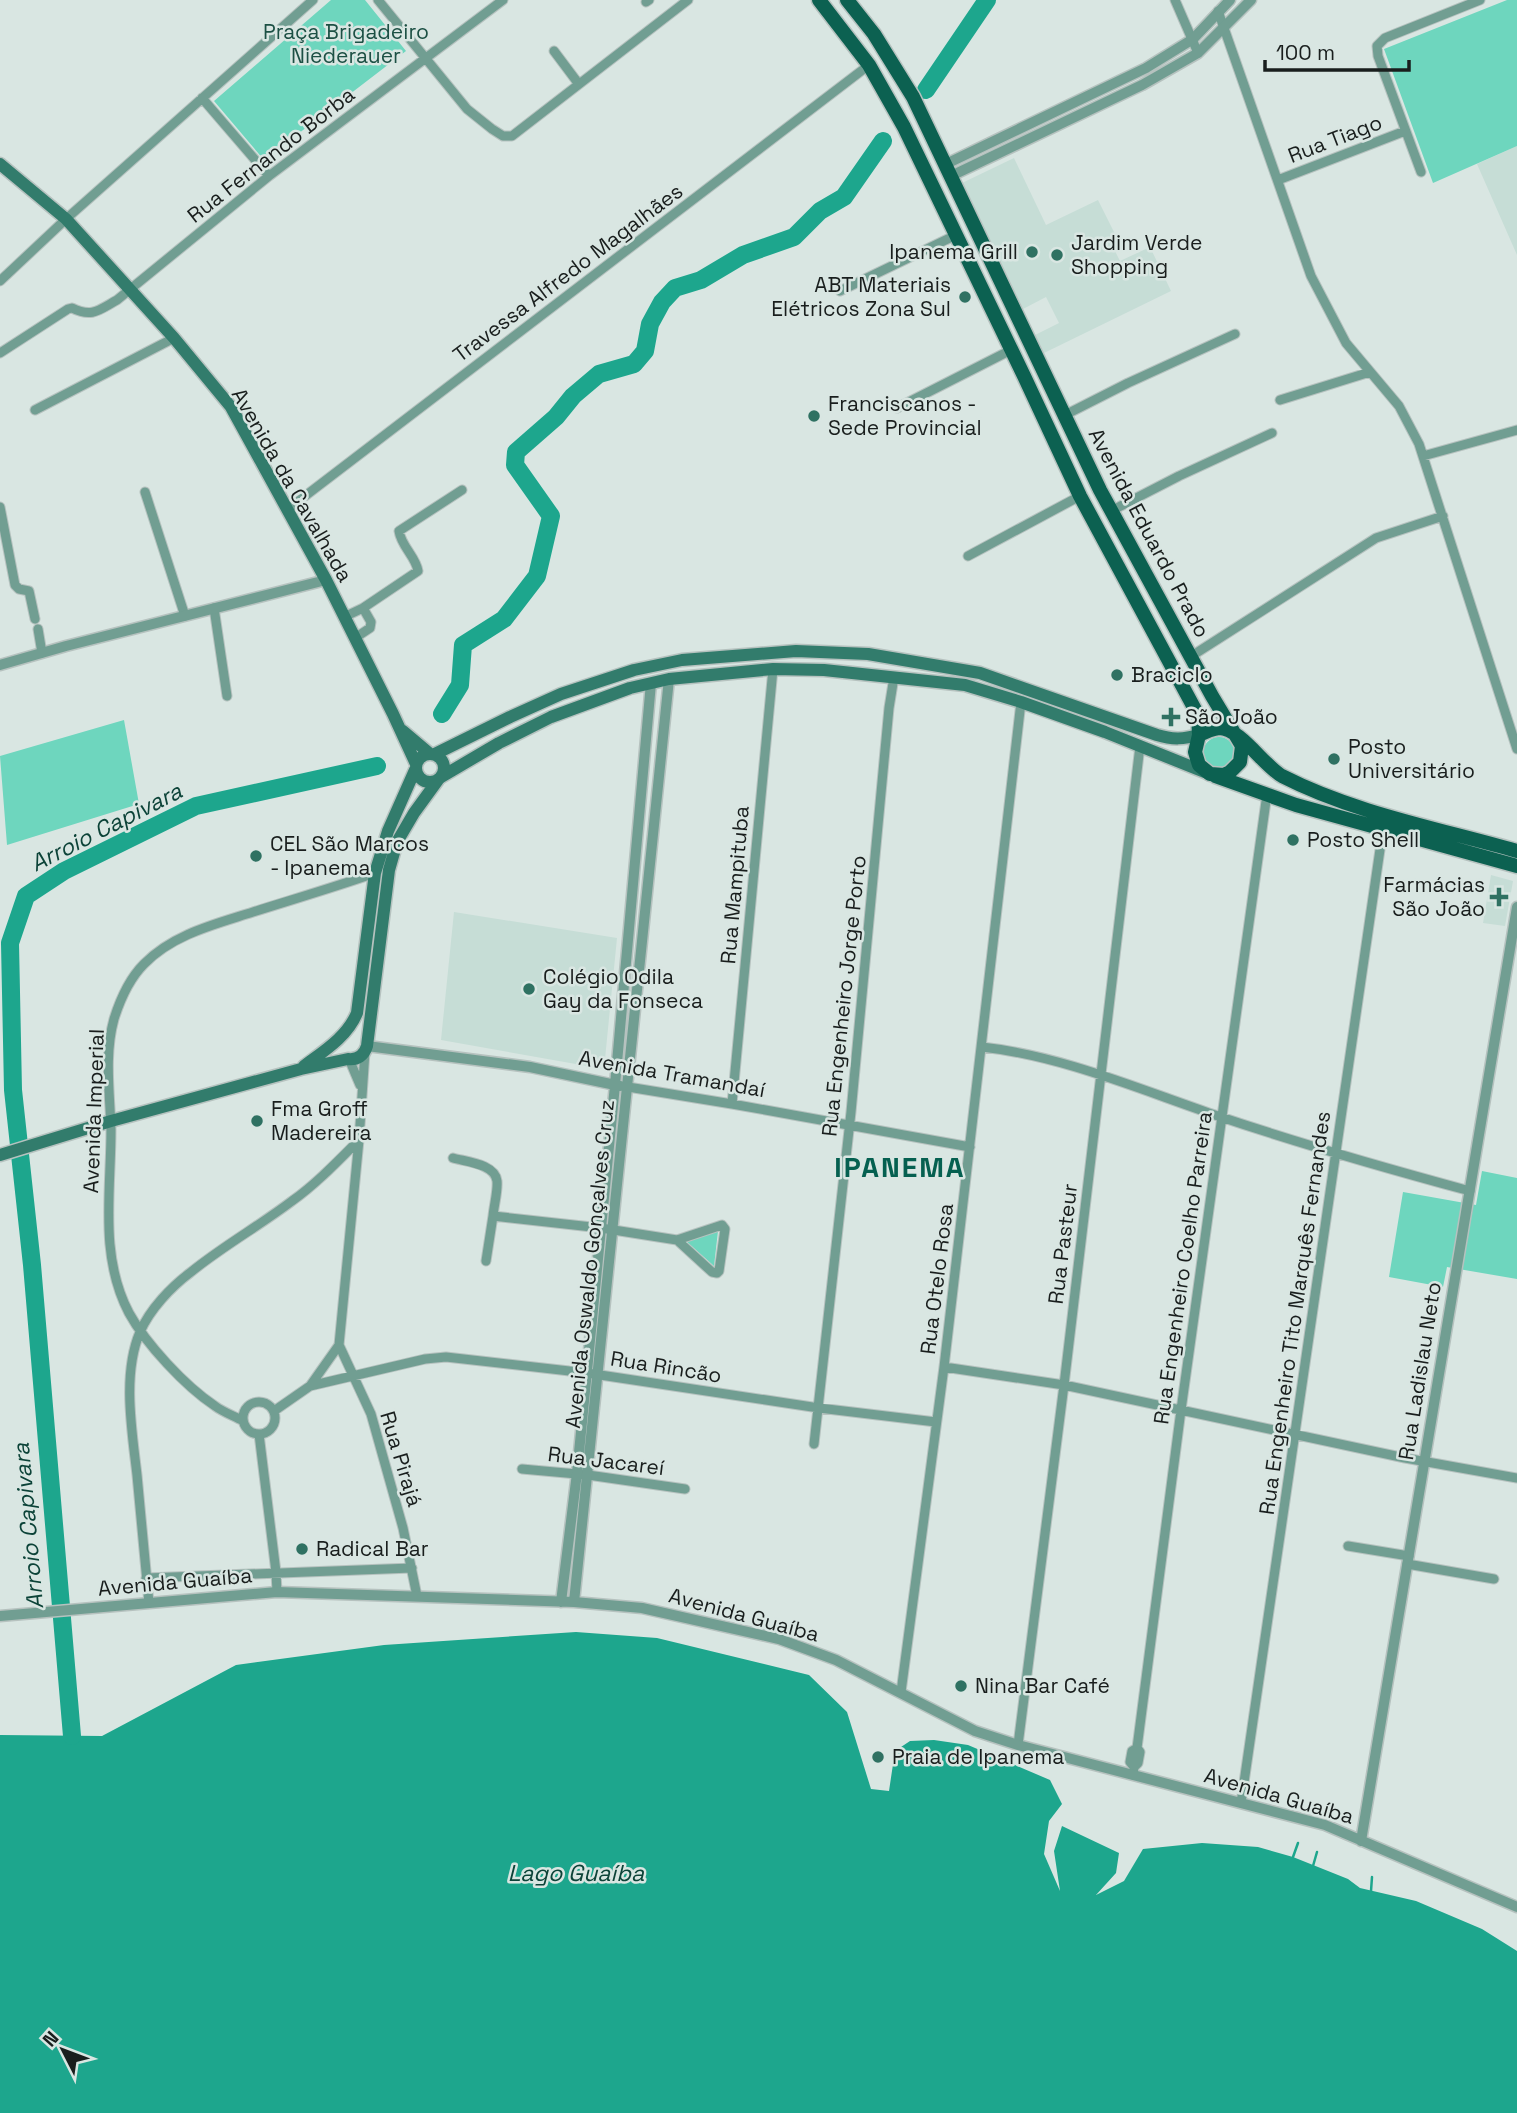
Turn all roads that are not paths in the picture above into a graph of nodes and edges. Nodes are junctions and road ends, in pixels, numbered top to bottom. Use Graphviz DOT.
graph roads {
  1 [pos="313,0"];
  2 [pos="378,0"];
  3 [pos="502,0"];
  4 [pos="688,0"];
  5 [pos="819,0"];
  6 [pos="847,0"];
  7 [pos="1175,0"];
  8 [pos="1230,0"];
  9 [pos="1251,0"];
  10 [pos="1480,0"];
  11 [pos="1219,11"];
  12 [pos="1225,26"];
  13 [pos="1193,39"];
  14 [pos="554,51"];
  15 [pos="1198,53"];
  16 [pos="426,58"];
  17 [pos="869,65"];
  18 [pos="578,83"];
  19 [pos="202,98"];
  20 [pos="1041,120"];
  21 [pos="1018,130"];
  22 [pos="1046,131"];
  23 [pos="1405,131"];
  24 [pos="1024,141"];
  25 [pos="0,163"];
  26 [pos="949,170"];
  27 [pos="1421,172"];
  28 [pos="269,176"];
  29 [pos="1278,180"];
  30 [pos="937,198"];
  31 [pos="66,219"];
  32 [pos="956,235"];
  33 [pos="0,281"];
  34 [pos="131,289"];
  35 [pos="840,292"];
  36 [pos="1235,334"];
  37 [pos="174,338"];
  38 [pos="1011,350"];
  39 [pos="0,353"];
  40 [pos="1370,372"];
  41 [pos="1024,376"];
  42 [pos="1049,386"];
  43 [pos="1280,400"];
  44 [pos="897,408"];
  45 [pos="34,410"];
  46 [pos="1063,416"];
  47 [pos="1517,430"];
  48 [pos="1272,433"];
  49 [pos="1423,456"];
  50 [pos="462,490"];
  51 [pos="145,492"];
  52 [pos="1080,496"];
  53 [pos="1,507"];
  54 [pos="288,509"];
  55 [pos="1111,511"];
  56 [pos="1443,516"];
  57 [pos="968,556"];
  58 [pos="326,580"];
  59 [pos="214,608"];
  60 [pos="363,608"];
  61 [pos="185,616"];
  62 [pos="344,617"];
  63 [pos="355,638"];
  64 [pos="42,653"];
  65 [pos="1190,657"];
  66 [pos="0,665"];
  67 [pos="773,669"];
  68 [pos="894,677"];
  69 [pos="669,679"];
  70 [pos="651,683"];
  71 [pos="227,696"];
  72 [pos="1021,702"];
  73 [pos="400,729"];
  74 [pos="1199,734"];
  75 [pos="1236,736"];
  76 [pos="1140,746"];
  77 [pos="1517,749"];
  78 [pos="432,754"];
  79 [pos="416,767"];
  80 [pos="1210,774"];
  81 [pos="439,779"];
  82 [pos="1267,794"];
  83 [pos="638,825"];
  84 [pos="653,825"];
  85 [pos="1382,829"];
  86 [pos="1517,850"];
  87 [pos="1517,866"];
  88 [pos="375,873"];
  89 [pos="1517,907"];
  90 [pos="626,949"];
  91 [pos="641,950"];
  92 [pos="343,1035"];
  93 [pos="366,1046"];
  94 [pos="982,1047"];
  95 [pos="349,1059"];
  96 [pos="301,1069"];
  97 [pos="1101,1076"];
  98 [pos="615,1085"];
  99 [pos="628,1087"];
  100 [pos="362,1090"];
  101 [pos="732,1104"];
  102 [pos="1222,1117"];
  103 [pos="111,1121"];
  104 [pos="849,1125"];
  105 [pos="359,1140"];
  106 [pos="970,1147"];
  107 [pos="1335,1153"];
  108 [pos="0,1156"];
  109 [pos="453,1158"];
  110 [pos="1469,1191"];
  111 [pos="493,1216"];
  112 [pos="607,1229"];
  113 [pos="677,1240"];
  114 [pos="486,1261"];
  115 [pos="140,1331"];
  116 [pos="339,1345"];
  117 [pos="944,1367"];
  118 [pos="593,1373"];
  119 [pos="352,1376"];
  120 [pos="1064,1385"];
  121 [pos="310,1386"];
  122 [pos="819,1408"];
  123 [pos="1181,1410"];
  124 [pos="274,1411"];
  125 [pos="243,1421"];
  126 [pos="936,1422"];
  127 [pos="259,1434"];
  128 [pos="1295,1435"];
  129 [pos="814,1444"];
  130 [pos="1424,1462"];
  131 [pos="522,1469"];
  132 [pos="582,1474"];
  133 [pos="1517,1478"];
  134 [pos="685,1489"];
  135 [pos="1348,1546"];
  136 [pos="1408,1560"];
  137 [pos="412,1568"];
  138 [pos="276,1572"];
  139 [pos="146,1578"];
  140 [pos="1494,1579"];
  141 [pos="277,1592"];
  142 [pos="417,1596"];
  143 [pos="561,1602"];
  144 [pos="574,1602"];
  145 [pos="149,1603"];
  146 [pos="0,1616"];
  147 [pos="901,1692"];
  148 [pos="1018,1745"];
  149 [pos="1133,1771"];
  150 [pos="1241,1803"];
  151 [pos="1361,1841"];
  152 [pos="1517,1908"];
  1 -- 19 [label="street"];
  2 -- 16 [label="street"];
  3 -- 16 [label="street, Rua Fernando Borba"];
  4 -- 18 [label="street"];
  5 -- 17 [label="main road, Avenida Eduardo Prado"];
  6 -- 26 [label="main road, Avenida Eduardo Prado"];
  7 -- 13 [label="street"];
  8 -- 11 [label="street"];
  9 -- 12 [label="street"];
  10 -- 23 [label="street"];
  11 -- 12 [label="street"];
  11 -- 13 [label="street"];
  12 -- 15 [label="street"];
  12 -- 29 [label="street"];
  13 -- 15 [label="street"];
  13 -- 20 [label="street"];
  14 -- 18 [label="street"];
  15 -- 22 [label="street"];
  16 -- 18 [label="street"];
  16 -- 28 [label="street, Rua Fernando Borba"];
  17 -- 30 [label="main road, Avenida Eduardo Prado"];
  17 -- 54 [label="street, Travessa Alfredo Magalhães"];
  19 -- 28 [label="street"];
  19 -- 31 [label="street"];
  20 -- 21 [label="street"];
  20 -- 22 [label="street"];
  21 -- 24 [label="street"];
  21 -- 26 [label="street"];
  22 -- 24 [label="street"];
  23 -- 27 [label="street"];
  23 -- 29 [label="street, Rua Tiago"];
  24 -- 26 [label="street"];
  25 -- 31 [label="main road, Avenida da Cavalhada"];
  26 -- 30 [label="main road"];
  26 -- 42 [label="main road, Avenida Eduardo Prado"];
  28 -- 34 [label="street, Rua Fernando Borba"];
  29 -- 40 [label="street"];
  30 -- 32 [label="main road, Avenida Eduardo Prado"];
  31 -- 33 [label="street"];
  31 -- 34 [label="main road, Avenida da Cavalhada"];
  32 -- 35 [label="street"];
  32 -- 38 [label="main road, Avenida Eduardo Prado"];
  34 -- 37 [label="main road, Avenida da Cavalhada"];
  34 -- 39 [label="street, Rua Fernando Borba"];
  36 -- 46 [label="street"];
  37 -- 45 [label="street"];
  37 -- 54 [label="main road, Avenida da Cavalhada"];
  38 -- 41 [label="main road, Avenida Eduardo Prado"];
  38 -- 44 [label="street"];
  40 -- 43 [label="street"];
  40 -- 49 [label="street"];
  41 -- 42 [label="main road"];
  41 -- 52 [label="main road, Avenida Eduardo Prado"];
  42 -- 46 [label="main road, Avenida Eduardo Prado"];
  46 -- 55 [label="main road, Avenida Eduardo Prado"];
  47 -- 49 [label="street"];
  48 -- 55 [label="street"];
  49 -- 56 [label="street"];
  50 -- 60 [label="street"];
  51 -- 61 [label="street"];
  52 -- 57 [label="street"];
  52 -- 74 [label="main road, Avenida Eduardo Prado"];
  53 -- 64 [label="street"];
  54 -- 58 [label="main road, Avenida da Cavalhada"];
  55 -- 65 [label="main road, Avenida Eduardo Prado"];
  56 -- 65 [label="street"];
  56 -- 77 [label="street"];
  58 -- 59 [label="street"];
  58 -- 62 [label="main road, Avenida da Cavalhada"];
  59 -- 61 [label="street"];
  59 -- 71 [label="street"];
  60 -- 62 [label="street"];
  60 -- 63 [label="street"];
  61 -- 64 [label="street"];
  62 -- 63 [label="main road, Avenida da Cavalhada"];
  63 -- 73 [label="main road, Avenida da Cavalhada"];
  64 -- 66 [label="street"];
  65 -- 75 [label="main road, Avenida Eduardo Prado"];
  67 -- 68 [label="main road"];
  67 -- 69 [label="main road"];
  67 -- 101 [label="street, Rua Mampituba"];
  68 -- 72 [label="main road"];
  68 -- 104 [label="street, Rua Engenheiro Jorge Porto"];
  69 -- 70 [label="main road"];
  69 -- 84 [label="street, Avenida Oswaldo Gonçalves Cruz"];
  70 -- 81 [label="main road"];
  70 -- 83 [label="street, Avenida Oswaldo Gonçalves Cruz"];
  72 -- 76 [label="main road"];
  72 -- 94 [label="street, Rua Otelo Rosa"];
  73 -- 78 [label="main road, Avenida da Cavalhada"];
  73 -- 79 [label="main road, Avenida da Cavalhada"];
  74 -- 75 [label="main road"];
  74 -- 78 [label="main road"];
  74 -- 80 [label="main road, Avenida Eduardo Prado"];
  75 -- 80 [label="main road"];
  75 -- 86 [label="main road"];
  76 -- 80 [label="main road"];
  76 -- 97 [label="street, Rua Pasteur"];
  78 -- 79 [label="main road"];
  78 -- 81 [label="main road"];
  79 -- 81 [label="main road"];
  79 -- 88 [label="main road"];
  80 -- 82 [label="main road"];
  81 -- 93 [label="main road"];
  82 -- 85 [label="main road"];
  82 -- 102 [label="street, Rua Engenheiro Coelho Parreira"];
  83 -- 84 [label="street"];
  83 -- 90 [label="street, Avenida Oswaldo Gonçalves Cruz"];
  84 -- 91 [label="street, Avenida Oswaldo Gonçalves Cruz"];
  85 -- 87 [label="main road"];
  85 -- 107 [label="street, Rua Engenheiro Tito Marquês Fernandes"];
  88 -- 92 [label="main road"];
  88 -- 103 [label="street, Avenida Imperial"];
  89 -- 110 [label="street, Rua Ladislau Neto"];
  90 -- 91 [label="street"];
  90 -- 98 [label="street, Avenida Oswaldo Gonçalves Cruz"];
  91 -- 99 [label="street, Avenida Oswaldo Gonçalves Cruz"];
  92 -- 93 [label="main road"];
  92 -- 95 [label="main road"];
  92 -- 96 [label="main road"];
  93 -- 95 [label="main road"];
  93 -- 98 [label="street, Avenida Tramandaí"];
  93 -- 100 [label="street"];
  94 -- 97 [label="street"];
  94 -- 106 [label="street, Rua Otelo Rosa"];
  95 -- 96 [label="main road"];
  95 -- 100 [label="street"];
  96 -- 103 [label="main road"];
  97 -- 102 [label="street"];
  97 -- 120 [label="street, Rua Pasteur"];
  98 -- 99 [label="street, Avenida Tramandaí"];
  98 -- 112 [label="street, Avenida Oswaldo Gonçalves Cruz"];
  99 -- 101 [label="street, Avenida Tramandaí"];
  99 -- 112 [label="street, Avenida Oswaldo Gonçalves Cruz"];
  100 -- 105 [label="street"];
  101 -- 104 [label="street, Avenida Tramandaí"];
  102 -- 107 [label="street"];
  102 -- 123 [label="street, Rua Engenheiro Coelho Parreira"];
  103 -- 108 [label="main road"];
  103 -- 115 [label="street, Avenida Imperial"];
  104 -- 106 [label="street, Avenida Tramandaí"];
  104 -- 122 [label="street, Rua Engenheiro Jorge Porto"];
  105 -- 115 [label="street"];
  105 -- 116 [label="street"];
  106 -- 117 [label="street, Rua Otelo Rosa"];
  107 -- 110 [label="street"];
  107 -- 128 [label="street, Rua Engenheiro Tito Marquês Fernandes"];
  109 -- 111 [label="street"];
  110 -- 130 [label="street, Rua Ladislau Neto"];
  111 -- 112 [label="street"];
  111 -- 114 [label="street"];
  112 -- 113 [label="street"];
  112 -- 118 [label="street, Avenida Oswaldo Gonçalves Cruz"];
  113 -- 113 [label="street"];
  115 -- 125 [label="street, Avenida Imperial"];
  115 -- 139 [label="street"];
  116 -- 119 [label="street, Rua Pirajá"];
  116 -- 121 [label="street"];
  117 -- 120 [label="street"];
  117 -- 126 [label="street, Rua Otelo Rosa"];
  118 -- 119 [label="street, Rua Rincão"];
  118 -- 122 [label="street, Rua Rincão"];
  118 -- 132 [label="street, Avenida Oswaldo Gonçalves Cruz"];
  119 -- 121 [label="street, Rua Rincão"];
  119 -- 137 [label="street, Rua Pirajá"];
  120 -- 123 [label="street"];
  120 -- 148 [label="street, Rua Pasteur"];
  121 -- 124 [label="street, Rua Rincão"];
  122 -- 126 [label="street, Rua Rincão"];
  122 -- 129 [label="street, Rua Engenheiro Jorge Porto"];
  123 -- 128 [label="street"];
  123 -- 149 [label="street, Rua Engenheiro Coelho Parreira"];
  124 -- 125 [label="street"];
  124 -- 127 [label="street"];
  125 -- 127 [label="street"];
  126 -- 147 [label="street, Rua Otelo Rosa"];
  127 -- 138 [label="street"];
  128 -- 130 [label="street"];
  128 -- 150 [label="street, Rua Engenheiro Tito Marquês Fernandes"];
  130 -- 133 [label="street"];
  130 -- 136 [label="street, Rua Ladislau Neto"];
  131 -- 132 [label="street, Rua Jacareí"];
  132 -- 134 [label="street, Rua Jacareí"];
  132 -- 143 [label="street, Avenida Oswaldo Gonçalves Cruz"];
  132 -- 144 [label="street, Avenida Oswaldo Gonçalves Cruz"];
  135 -- 136 [label="street"];
  136 -- 140 [label="street"];
  136 -- 151 [label="street, Rua Ladislau Neto"];
  137 -- 138 [label="street, Avenida Guaíba"];
  137 -- 142 [label="street, Rua Pirajá"];
  138 -- 139 [label="street, Avenida Guaíba"];
  138 -- 141 [label="street"];
  139 -- 145 [label="street"];
  141 -- 142 [label="street, Avenida Guaíba"];
  141 -- 145 [label="street, Avenida Guaíba"];
  142 -- 143 [label="street, Avenida Guaíba"];
  143 -- 144 [label="street, Avenida Guaíba"];
  144 -- 147 [label="street, Avenida Guaíba"];
  145 -- 146 [label="street, Avenida Guaíba"];
  147 -- 148 [label="street, Avenida Guaíba"];
  148 -- 149 [label="street, Avenida Guaíba"];
  149 -- 150 [label="street, Avenida Guaíba"];
  150 -- 151 [label="street, Avenida Guaíba"];
  151 -- 152 [label="street, Avenida Guaíba"];
}
